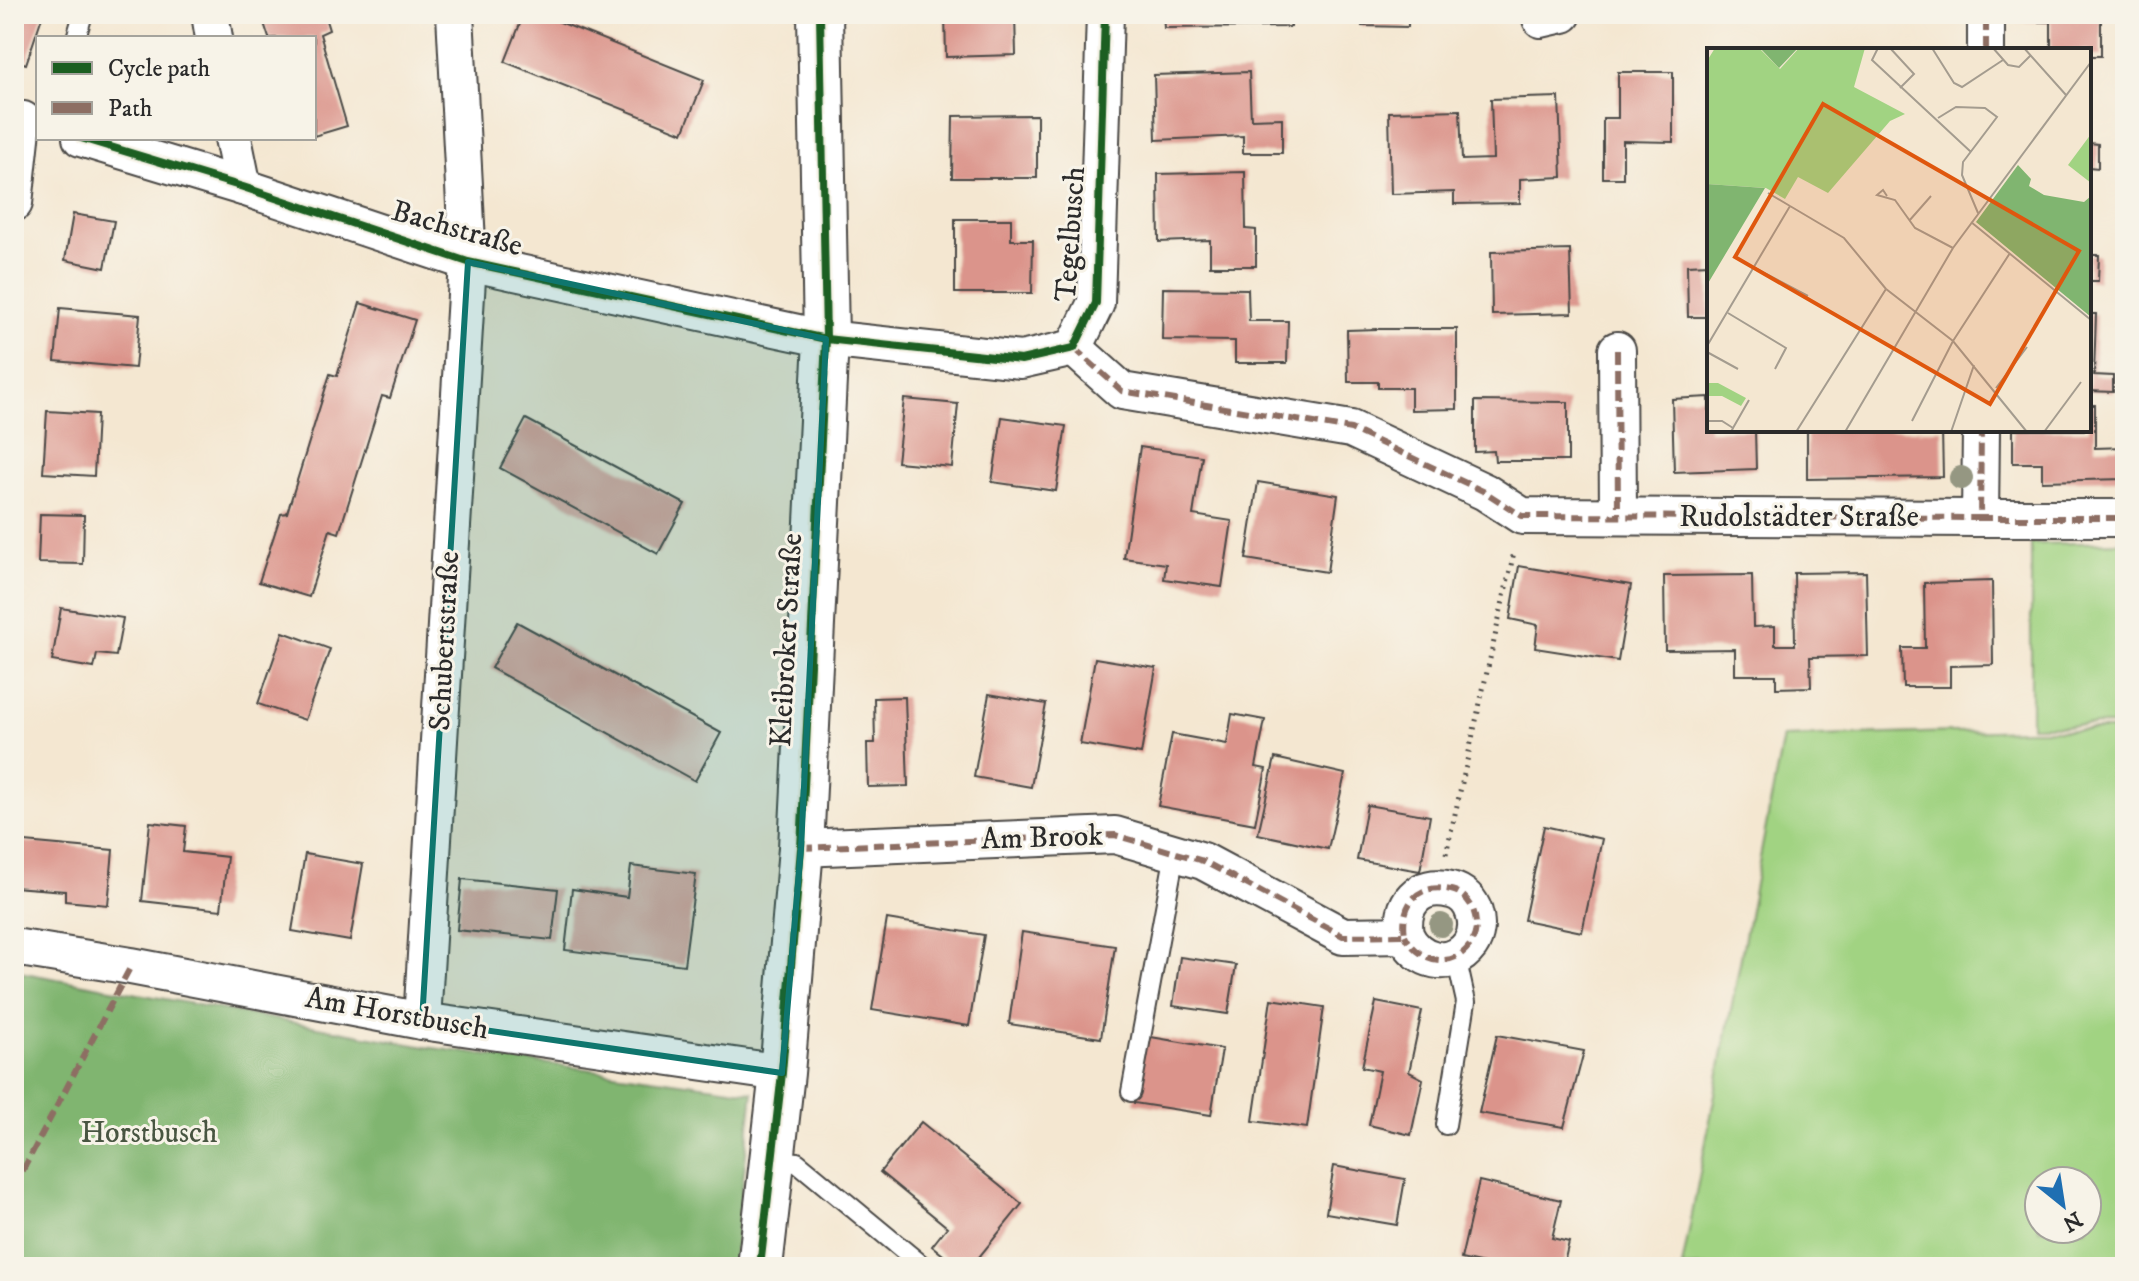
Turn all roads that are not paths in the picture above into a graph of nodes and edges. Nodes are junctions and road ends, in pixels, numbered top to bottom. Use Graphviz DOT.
graph roads {
  1 [pos="83,14"];
  2 [pos="210,14"];
  3 [pos="455,14"];
  4 [pos="820,14"];
  5 [pos="1105,14"];
  6 [pos="1986,14"];
  7 [pos="77,36"];
  8 [pos="214,36"];
  9 [pos="1986,48"];
  10 [pos="25,121"];
  11 [pos="88,140"];
  12 [pos="233,140"];
  13 [pos="243,187"];
  14 [pos="14,203"];
  15 [pos="468,262"];
  16 [pos="826,339"];
  17 [pos="1074,348"];
  18 [pos="1617,350"];
  19 [pos="1981,432"];
  20 [pos="1618,515"];
  21 [pos="1980,518"];
  22 [pos="2125,518"];
  23 [pos="801,848"];
  24 [pos="1175,853"];
  25 [pos="1405,935"];
  26 [pos="14,947"];
  27 [pos="1456,957"];
  28 [pos="422,1021"];
  29 [pos="782,1073"];
  30 [pos="1131,1092"];
  31 [pos="1446,1125"];
  32 [pos="772,1159"];
  33 [pos="760,1267"];
  34 [pos="924,1267"];
  1 -- 7 [label="lane"];
  2 -- 8 [label="street"];
  3 -- 15 [label="street, Schubertstraße"];
  4 -- 16 [label="street, Kleibroker Straße"];
  5 -- 17 [label="street, Tegelbusch"];
  6 -- 9 [label="street"];
  10 -- 14 [label="street"];
  11 -- 13 [label="street, Bachstraße"];
  12 -- 13 [label="street"];
  13 -- 15 [label="street, Bachstraße"];
  15 -- 16 [label="street, Bachstraße"];
  15 -- 28 [label="street, Schubertstraße"];
  16 -- 17 [label="street"];
  16 -- 23 [label="street, Kleibroker Straße"];
  17 -- 20 [label="street, Rudolstädter Straße"];
  18 -- 20 [label="street"];
  19 -- 21 [label="street"];
  20 -- 21 [label="street, Rudolstädter Straße"];
  21 -- 22 [label="street, Rudolstädter Straße"];
  23 -- 24 [label="street, Am Brook"];
  23 -- 29 [label="street, Kleibroker Straße"];
  24 -- 25 [label="street, Am Brook"];
  24 -- 30 [label="lane"];
  25 -- 27 [label="street"];
  25 -- 27 [label="street"];
  26 -- 28 [label="street, Am Horstbusch"];
  27 -- 31 [label="lane"];
  28 -- 29 [label="street, Am Horstbusch"];
  29 -- 32 [label="street, Kleibroker Straße"];
  32 -- 33 [label="street, Kleibroker Straße"];
  32 -- 34 [label="lane"];
}
